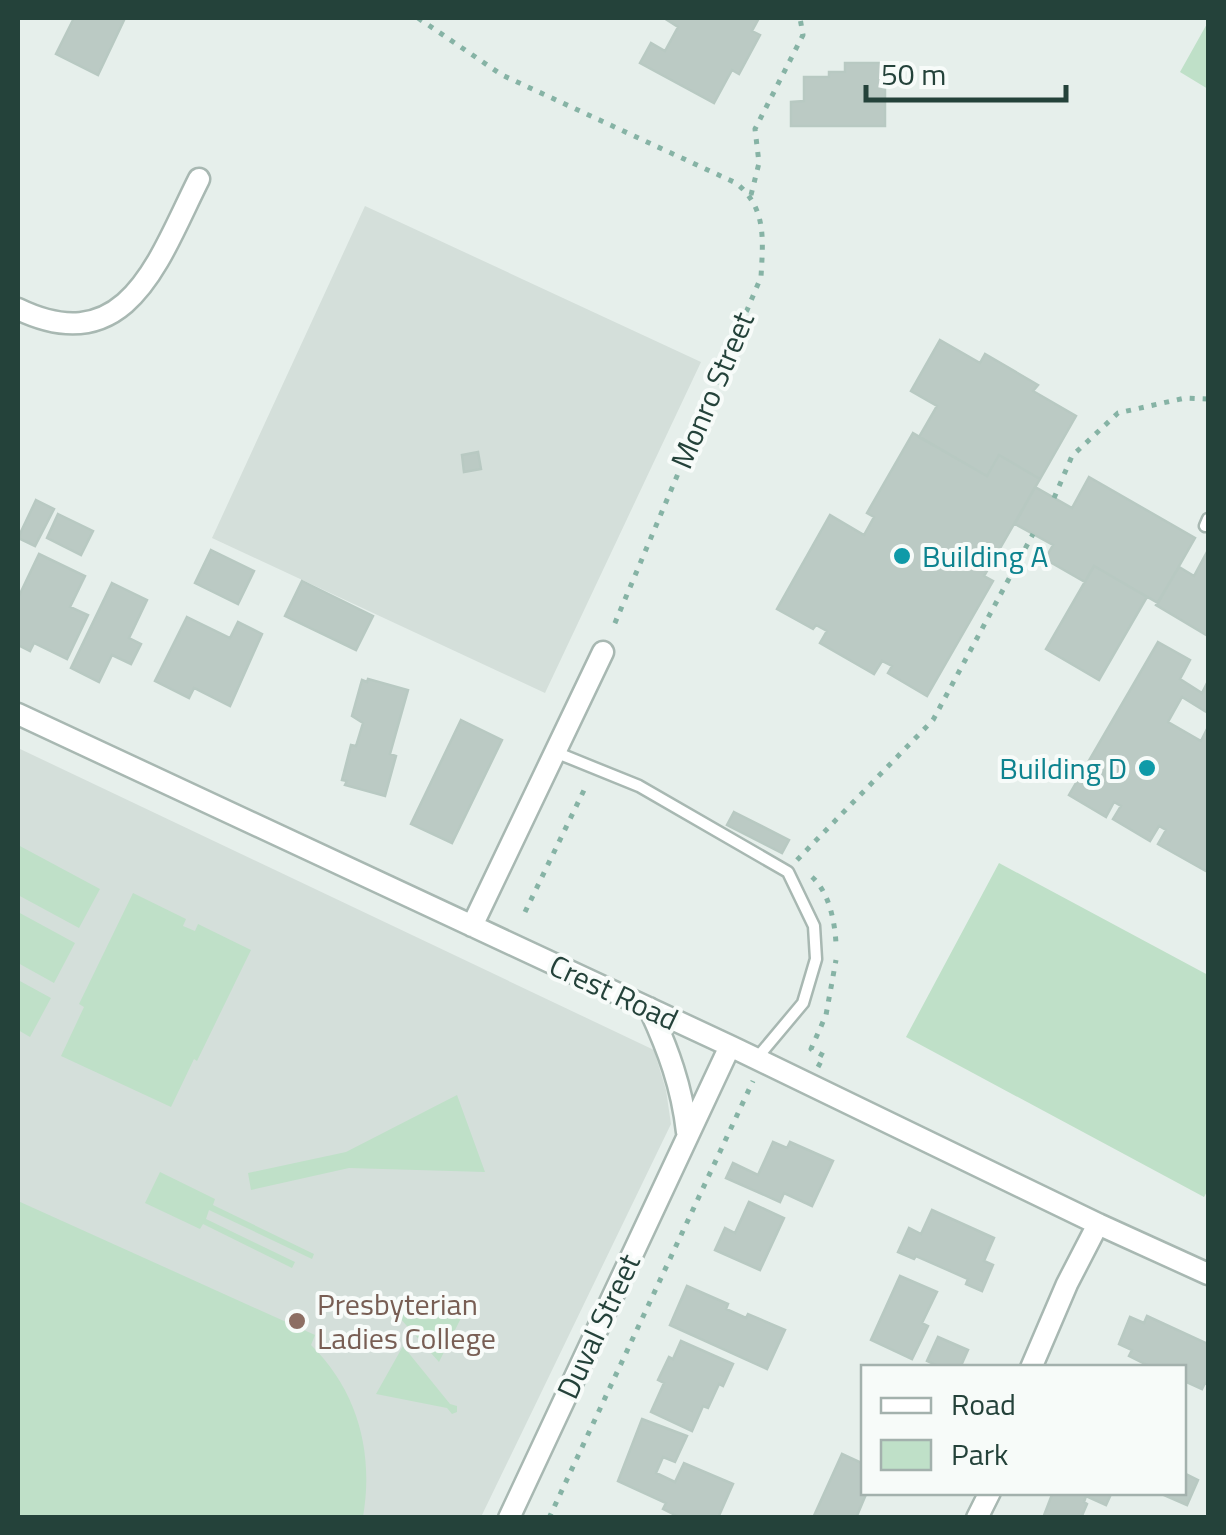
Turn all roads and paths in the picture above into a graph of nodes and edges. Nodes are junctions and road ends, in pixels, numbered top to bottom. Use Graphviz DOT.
graph roads {
  1 [pos="418,18"];
  2 [pos="800,18"];
  3 [pos="198,179"];
  4 [pos="752,195"];
  5 [pos="18,309"];
  6 [pos="1208,399"];
  7 [pos="1054,498"];
  8 [pos="1033,534"];
  9 [pos="603,652"];
  10 [pos="18,714"];
  11 [pos="554,751"];
  12 [pos="586,787"];
  13 [pos="525,912"];
  14 [pos="472,926"];
  15 [pos="649,1008"];
  16 [pos="730,1046"];
  17 [pos="756,1058"];
  18 [pos="820,1064"];
  19 [pos="752,1085"];
  20 [pos="688,1134"];
  21 [pos="1098,1224"];
  22 [pos="1208,1274"];
  23 [pos="1032,1365"];
  24 [pos="988,1495"];
  25 [pos="509,1518"];
  26 [pos="549,1518"];
  27 [pos="976,1518"];
  1 -- 4 [label="path"];
  2 -- 4 [label="path, Monro Street"];
  3 -- 5 [label="street"];
  4 -- 9 [label="path, Monro Street"];
  6 -- 7 [label="path"];
  8 -- 18 [label="path"];
  9 -- 11 [label="street"];
  10 -- 14 [label="street, Crest Road"];
  11 -- 14 [label="street"];
  11 -- 17 [label="lane"];
  12 -- 13 [label="path"];
  14 -- 15 [label="street, Crest Road"];
  15 -- 16 [label="street, Crest Road"];
  15 -- 20 [label="street"];
  16 -- 17 [label="street, Crest Road"];
  16 -- 20 [label="street, Duval Street"];
  17 -- 21 [label="street, Crest Road"];
  19 -- 26 [label="path"];
  20 -- 25 [label="street, Duval Street"];
  21 -- 22 [label="street, Crest Road"];
  21 -- 23 [label="street"];
  24 -- 27 [label="street"];
}
